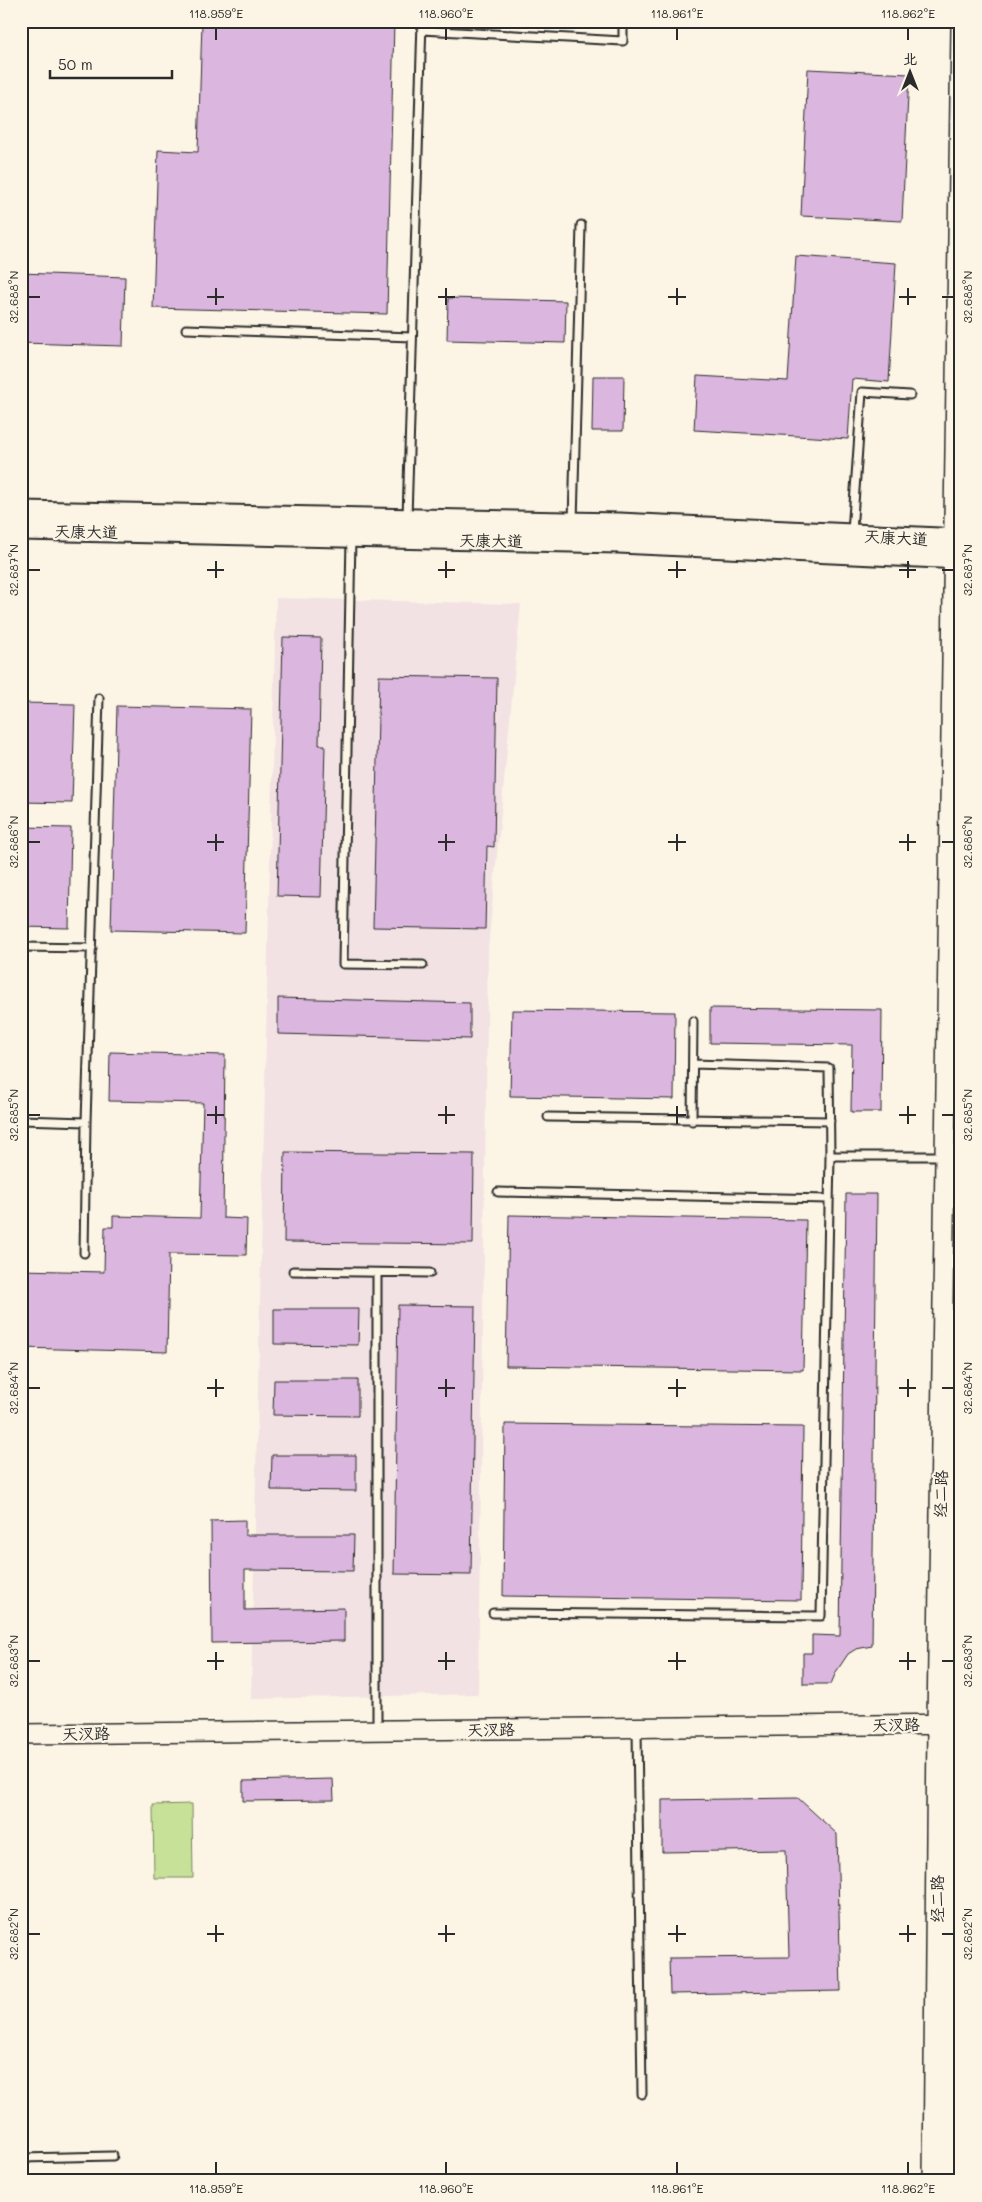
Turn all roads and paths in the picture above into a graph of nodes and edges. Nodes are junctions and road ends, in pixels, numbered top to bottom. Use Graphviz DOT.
graph roads {
  1 [pos="422,21"];
  2 [pos="623,21"];
  3 [pos="961,26"];
  4 [pos="422,30"];
  5 [pos="581,225"];
  6 [pos="186,329"];
  7 [pos="412,337"];
  8 [pos="910,395"];
  9 [pos="21,512"];
  10 [pos="351,528"];
  11 [pos="21,529"];
  12 [pos="406,530"];
  13 [pos="572,532"];
  14 [pos="851,544"];
  15 [pos="957,549"];
  16 [pos="98,698"];
  17 [pos="21,946"];
  18 [pos="92,948"];
  19 [pos="423,965"];
  20 [pos="693,1021"];
  21 [pos="693,1064"];
  22 [pos="548,1117"];
  23 [pos="21,1120"];
  24 [pos="692,1121"];
  25 [pos="86,1122"];
  26 [pos="830,1122"];
  27 [pos="830,1156"];
  28 [pos="953,1156"];
  29 [pos="498,1192"];
  30 [pos="829,1199"];
  31 [pos="84,1253"];
  32 [pos="293,1271"];
  33 [pos="377,1273"];
  34 [pos="430,1273"];
  35 [pos="961,1327"];
  36 [pos="493,1613"];
  37 [pos="951,1724"];
  38 [pos="637,1727"];
  39 [pos="377,1730"];
  40 [pos="21,1734"];
  41 [pos="642,2094"];
  42 [pos="113,2156"];
  43 [pos="21,2158"];
  44 [pos="933,2181"];
  45 [pos="950,2181"];
  1 -- 4 [label="lane"];
  2 -- 4 [label="lane"];
  3 -- 15 [label="street, 经二路"];
  4 -- 7 [label="lane"];
  5 -- 13 [label="lane"];
  6 -- 7 [label="lane"];
  7 -- 12 [label="lane"];
  8 -- 14 [label="lane"];
  9 -- 10 [label="main road, 天康大道"];
  10 -- 11 [label="main road, 天康大道"];
  10 -- 12 [label="main road, 天康大道"];
  10 -- 19 [label="lane"];
  12 -- 13 [label="main road, 天康大道"];
  13 -- 14 [label="main road, 天康大道"];
  14 -- 15 [label="main road, 天康大道"];
  15 -- 28 [label="street, 经二路"];
  16 -- 18 [label="lane"];
  17 -- 18 [label="lane"];
  18 -- 25 [label="lane"];
  20 -- 21 [label="lane"];
  21 -- 24 [label="lane"];
  21 -- 26 [label="lane"];
  22 -- 24 [label="lane"];
  23 -- 25 [label="lane"];
  24 -- 26 [label="lane"];
  25 -- 31 [label="lane"];
  26 -- 27 [label="lane"];
  27 -- 28 [label="lane"];
  27 -- 30 [label="lane"];
  28 -- 37 [label="street, 经二路"];
  29 -- 30 [label="lane"];
  30 -- 36 [label="lane"];
  32 -- 33 [label="lane"];
  33 -- 34 [label="lane"];
  33 -- 39 [label="lane"];
  35 -- 37 [label="street, 经二路"];
  37 -- 38 [label="street, 天汊路"];
  37 -- 44 [label="street, 经二路"];
  37 -- 45 [label="street, 经二路"];
  38 -- 39 [label="street, 天汊路"];
  38 -- 41 [label="lane"];
  39 -- 40 [label="street, 天汊路"];
  42 -- 43 [label="lane"];
}
